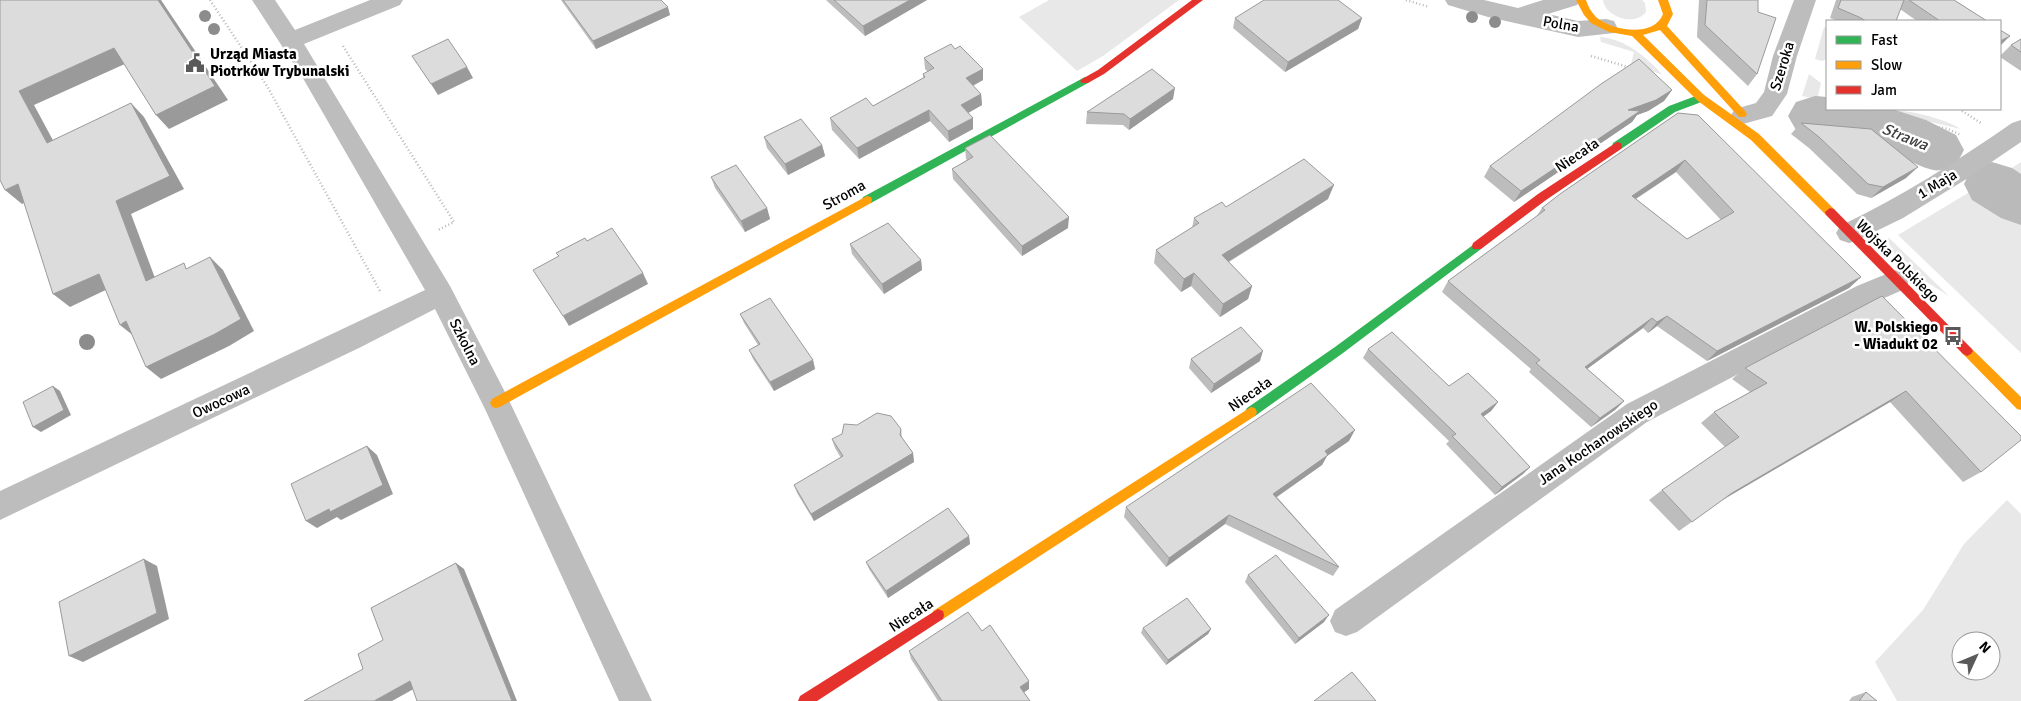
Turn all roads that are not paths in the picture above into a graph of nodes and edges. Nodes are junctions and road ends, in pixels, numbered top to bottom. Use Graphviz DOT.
graph roads {
  1 [pos="264,0"];
  2 [pos="392,0"];
  3 [pos="1198,0"];
  4 [pos="1456,0"];
  5 [pos="1569,0"];
  6 [pos="1581,0"];
  7 [pos="1663,0"];
  8 [pos="1804,0"];
  9 [pos="1517,16"];
  10 [pos="1662,26"];
  11 [pos="1606,27"];
  12 [pos="1636,34"];
  13 [pos="291,40"];
  14 [pos="1701,98"];
  15 [pos="1743,115"];
  16 [pos="2021,129"];
  17 [pos="1754,137"];
  18 [pos="1849,233"];
  19 [pos="1896,280"];
  20 [pos="441,294"];
  21 [pos="496,402"];
  22 [pos="2021,405"];
  23 [pos="0,506"];
  24 [pos="1346,621"];
  25 [pos="636,701"];
  26 [pos="805,701"];
  1 -- 13 [label="street, Szkolna"];
  2 -- 13 [label="street"];
  3 -- 21 [label="street, Stroma"];
  4 -- 9 [label="street, Polna"];
  5 -- 9 [label="street, Polna"];
  6 -- 11 [label="street"];
  7 -- 10 [label="street"];
  8 -- 15 [label="street, Szeroka"];
  9 -- 11 [label="street, Polna"];
  10 -- 12 [label="street"];
  10 -- 15 [label="street, Wojska Polskiego"];
  11 -- 12 [label="street"];
  12 -- 14 [label="street, Wojska Polskiego"];
  13 -- 20 [label="street, Szkolna"];
  14 -- 17 [label="street, Wojska Polskiego"];
  14 -- 26 [label="street, Niecała"];
  15 -- 17 [label="street, Wojska Polskiego"];
  16 -- 18 [label="street, 1 Maja"];
  17 -- 18 [label="street, Wojska Polskiego"];
  18 -- 19 [label="street, Wojska Polskiego"];
  19 -- 22 [label="street, Wojska Polskiego"];
  19 -- 24 [label="street, Jana Kochanowskiego"];
  20 -- 21 [label="street, Szkolna"];
  20 -- 23 [label="street, Owocowa"];
  21 -- 25 [label="street, Szkolna"];
}
